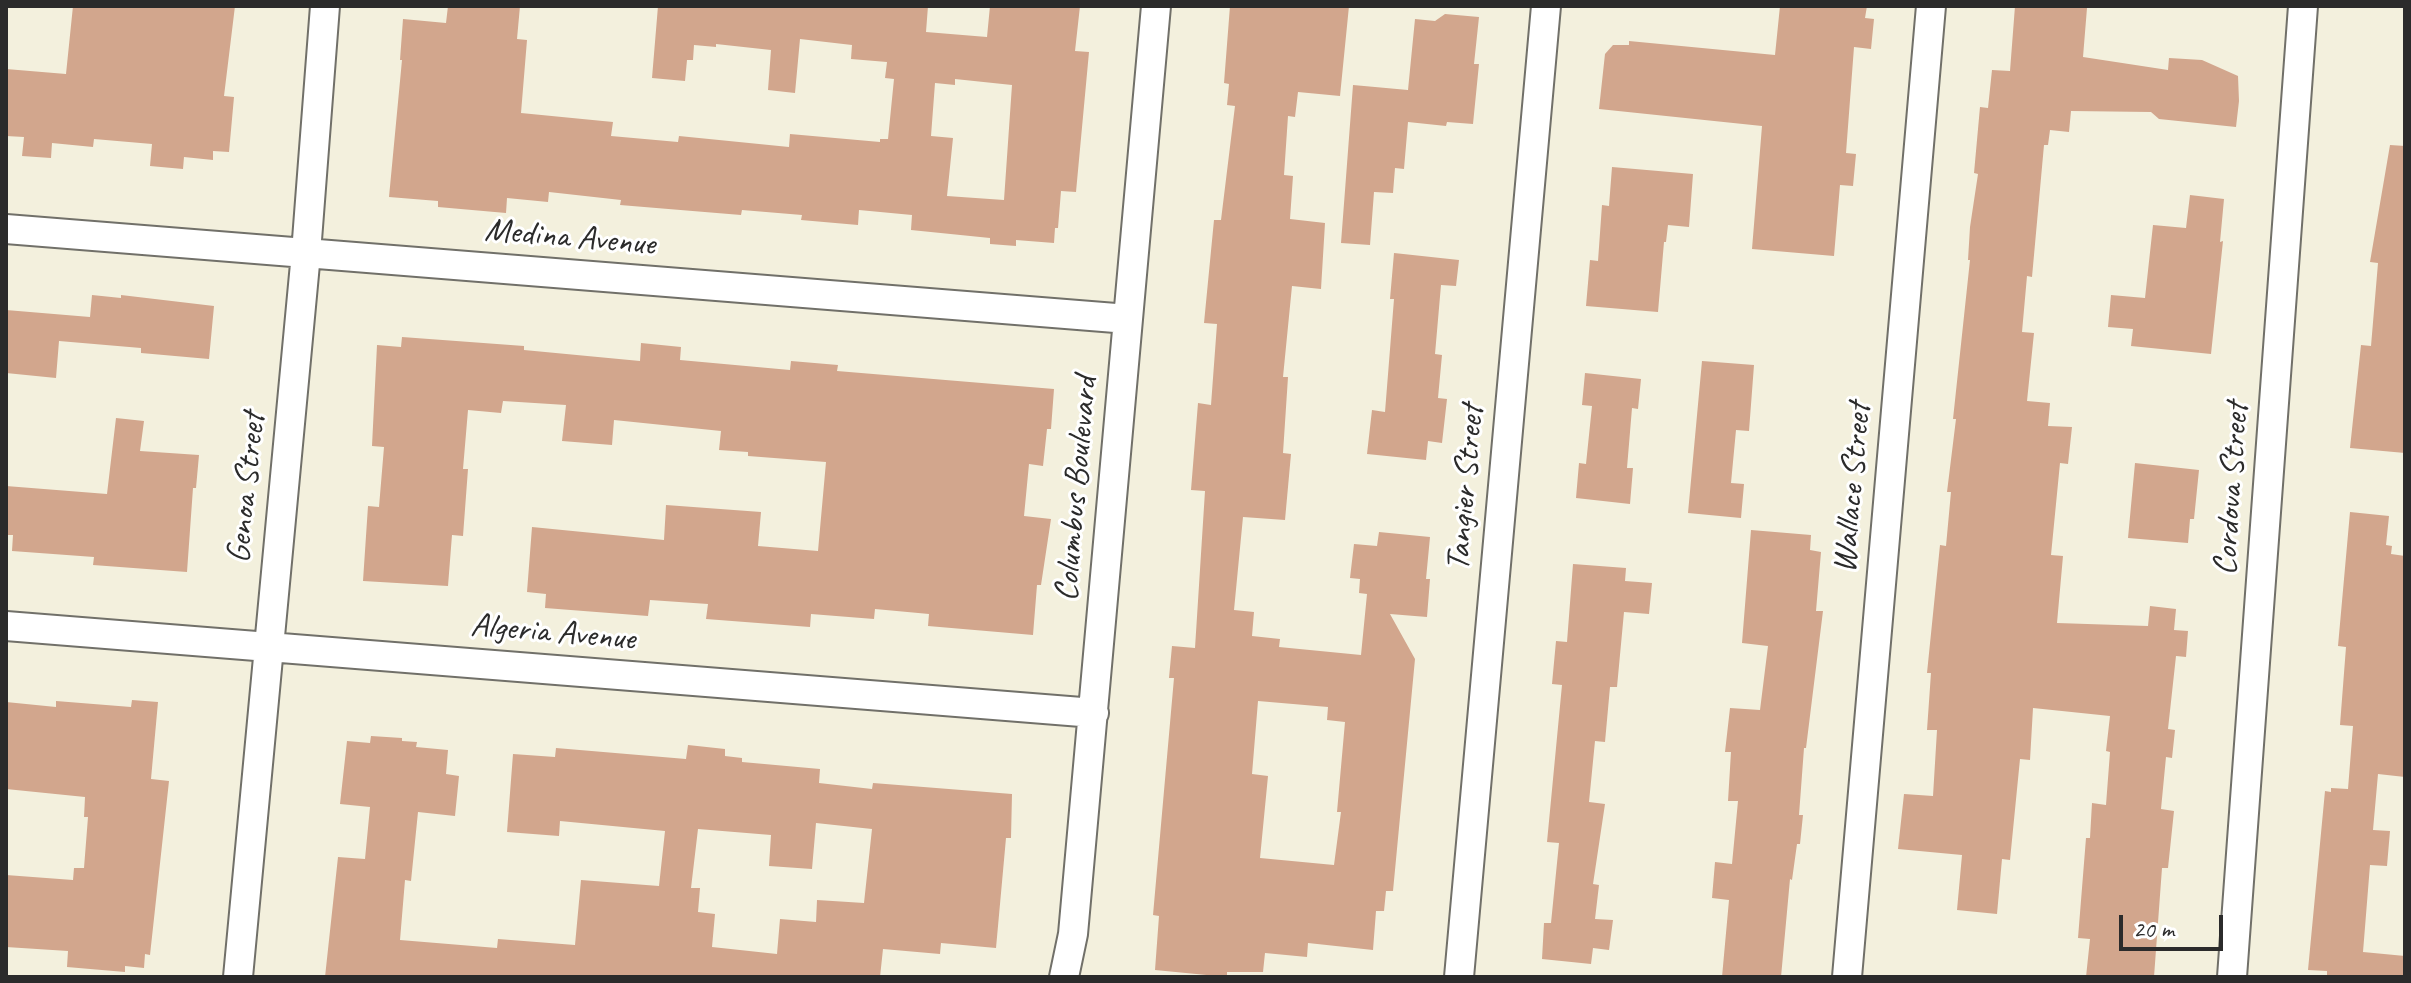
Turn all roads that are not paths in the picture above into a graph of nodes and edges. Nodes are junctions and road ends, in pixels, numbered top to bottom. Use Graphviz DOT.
graph roads {
  1 [pos="325,6"];
  2 [pos="1156,6"];
  3 [pos="1546,6"];
  4 [pos="1931,6"];
  5 [pos="2303,6"];
  6 [pos="6,229"];
  7 [pos="306,253"];
  8 [pos="1128,319"];
  9 [pos="6,626"];
  10 [pos="268,646"];
  11 [pos="1094,713"];
  12 [pos="238,977"];
  13 [pos="1064,977"];
  14 [pos="1459,977"];
  15 [pos="1847,977"];
  16 [pos="2232,977"];
  1 -- 7 [label="street, Genoa Street"];
  2 -- 8 [label="street, Columbus Boulevard"];
  3 -- 14 [label="street, Tangier Street"];
  4 -- 15 [label="street, Wallace Street"];
  5 -- 16 [label="street, Cordova Street"];
  6 -- 7 [label="street, Medina Avenue"];
  7 -- 8 [label="street, Medina Avenue"];
  7 -- 10 [label="street, Genoa Street"];
  8 -- 11 [label="street, Columbus Boulevard"];
  9 -- 10 [label="street, Algeria Avenue"];
  10 -- 11 [label="street, Algeria Avenue"];
  10 -- 12 [label="street, Genoa Street"];
  11 -- 13 [label="street, Columbus Boulevard"];
}
